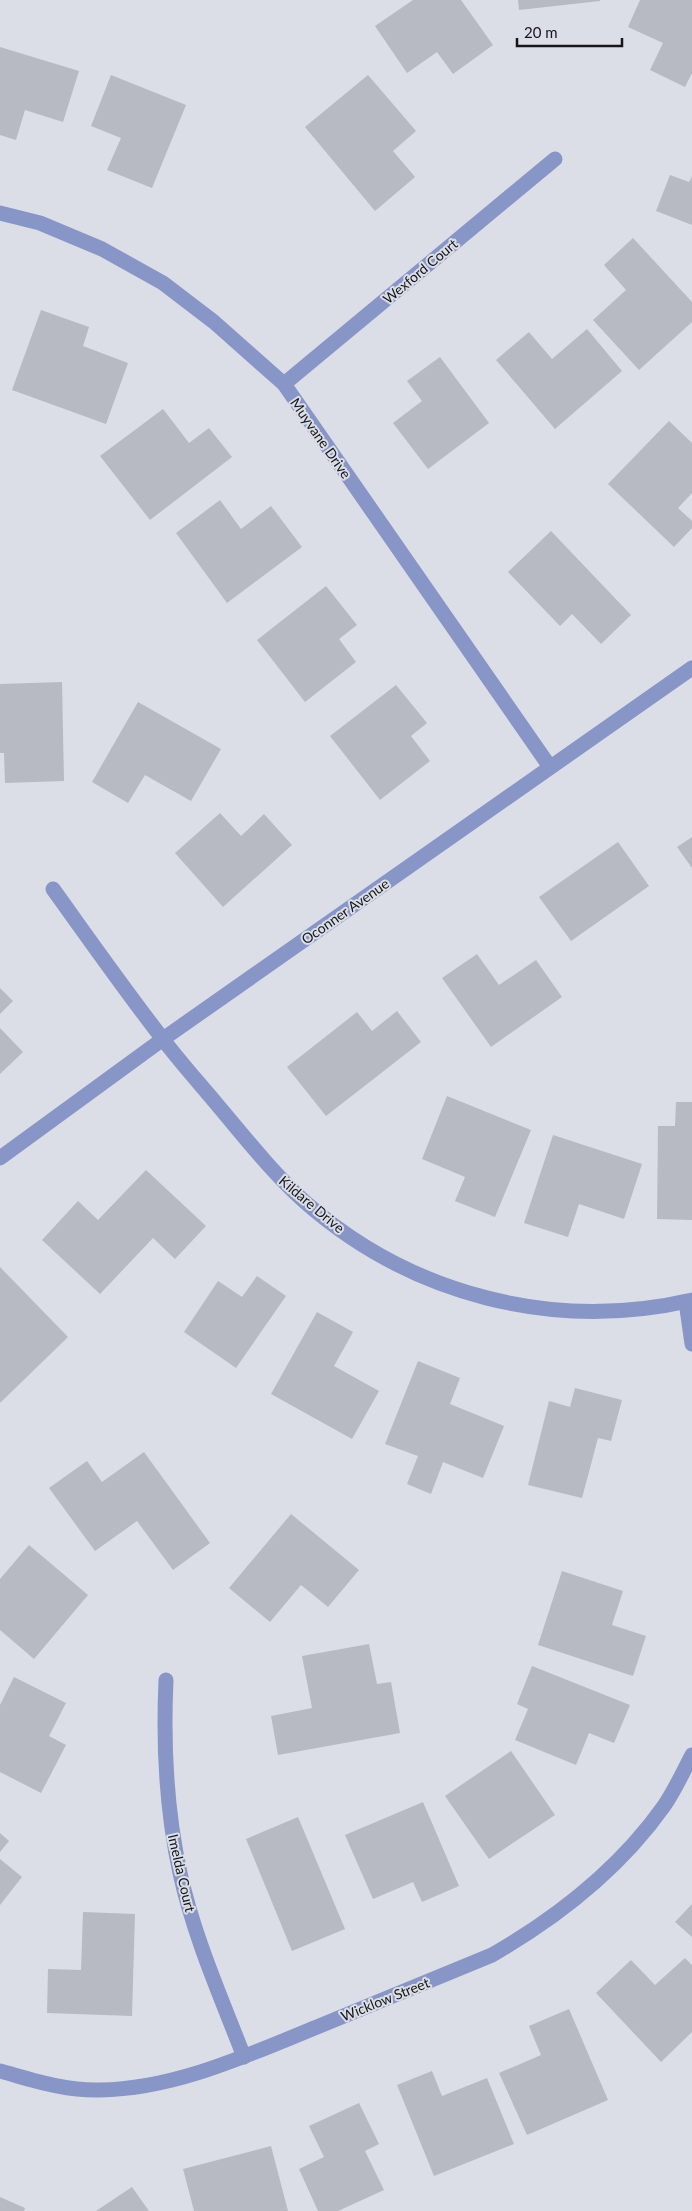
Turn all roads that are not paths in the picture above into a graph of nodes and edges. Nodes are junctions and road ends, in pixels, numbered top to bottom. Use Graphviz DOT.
graph roads {
  1 [pos="555,159"];
  2 [pos="0,213"];
  3 [pos="284,384"];
  4 [pos="692,668"];
  5 [pos="550,767"];
  6 [pos="53,889"];
  7 [pos="163,1039"];
  8 [pos="0,1158"];
  9 [pos="689,1301"];
  10 [pos="692,1344"];
  11 [pos="166,1680"];
  12 [pos="692,1755"];
  13 [pos="244,2057"];
  14 [pos="0,2071"];
  1 -- 3 [label="street, Wexford Court"];
  2 -- 3 [label="street, Muyvane Drive"];
  3 -- 5 [label="street, Muyvane Drive"];
  4 -- 5 [label="street, Oconner Avenue"];
  5 -- 7 [label="street, Oconner Avenue"];
  6 -- 7 [label="street, Kildare Drive"];
  7 -- 8 [label="street, Oconner Avenue"];
  7 -- 9 [label="street, Kildare Drive"];
  9 -- 10 [label="street"];
  11 -- 13 [label="street, Imelda Court"];
  12 -- 13 [label="street, Wicklow Street"];
  13 -- 14 [label="street, Wicklow Street"];
}
